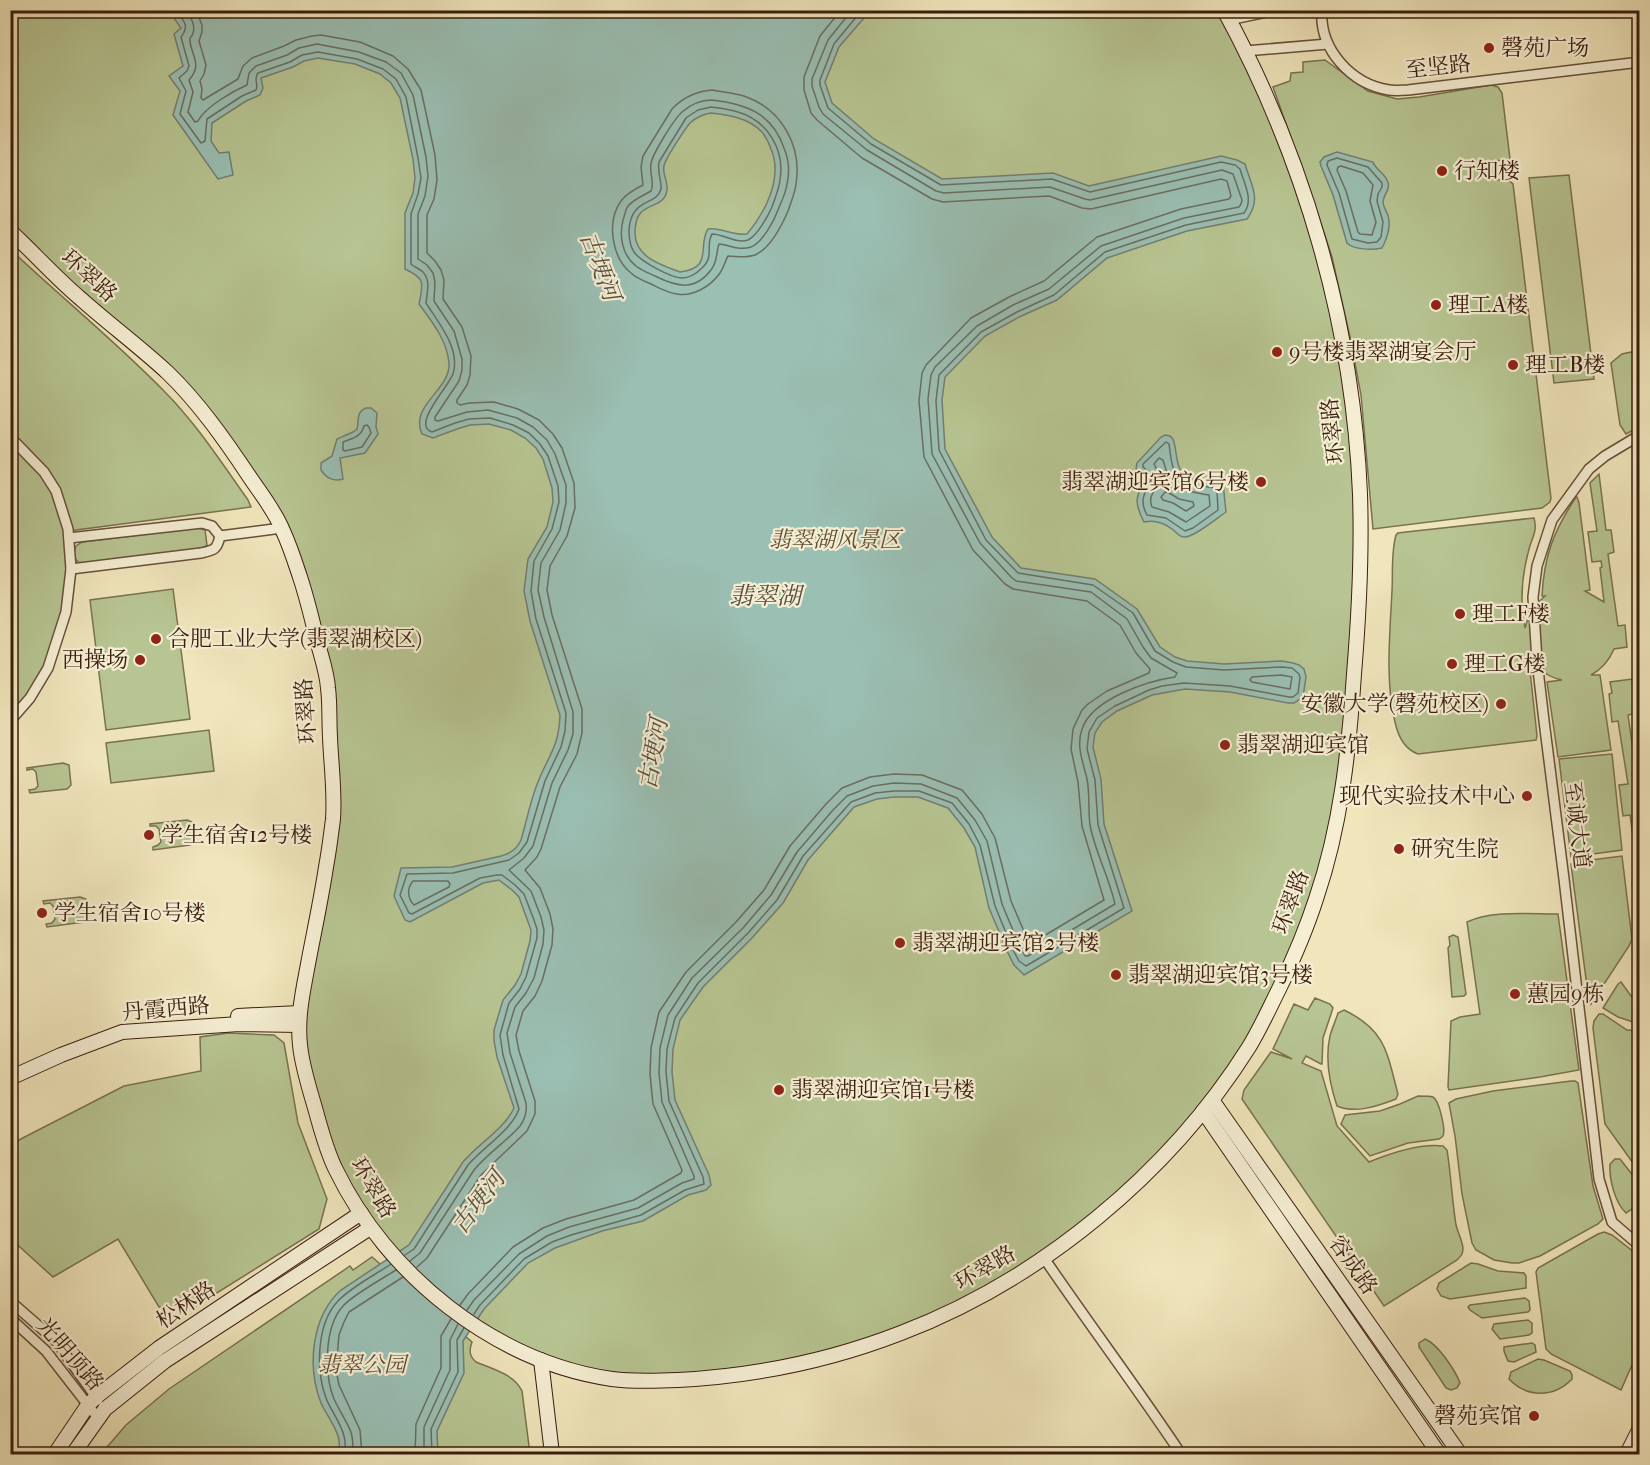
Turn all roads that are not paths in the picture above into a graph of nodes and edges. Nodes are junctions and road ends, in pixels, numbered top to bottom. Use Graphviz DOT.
graph roads {
  1 [pos="1276,10"];
  2 [pos="1322,10"];
  3 [pos="1226,15"];
  4 [pos="1328,44"];
  5 [pos="1245,51"];
  6 [pos="1640,62"];
  7 [pos="10,231"];
  8 [pos="1640,435"];
  9 [pos="10,437"];
  10 [pos="282,528"];
  11 [pos="220,536"];
  12 [pos="69,538"];
  13 [pos="71,569"];
  14 [pos="10,720"];
  15 [pos="299,1018"];
  16 [pos="10,1071"];
  17 [pos="10,1078"];
  18 [pos="1207,1105"];
  19 [pos="361,1213"];
  20 [pos="370,1228"];
  21 [pos="1640,1246"];
  22 [pos="1044,1258"];
  23 [pos="10,1300"];
  24 [pos="10,1318"];
  25 [pos="541,1360"];
  26 [pos="92,1401"];
  27 [pos="102,1414"];
  28 [pos="1640,1428"];
  29 [pos="55,1455"];
  30 [pos="73,1455"];
  31 [pos="552,1455"];
  32 [pos="1181,1455"];
  33 [pos="1439,1455"];
  34 [pos="1460,1455"];
  35 [pos="1627,1455"];
  1 -- 3 [label="street"];
  2 -- 4 [label="street, 至坚路"];
  3 -- 5 [label="street, 环翠路"];
  4 -- 5 [label="street"];
  4 -- 6 [label="street, 至坚路"];
  5 -- 18 [label="street, 环翠路"];
  7 -- 10 [label="street, 环翠路"];
  8 -- 21 [label="street, 至诚大道"];
  9 -- 12 [label="street"];
  10 -- 11 [label="street"];
  10 -- 15 [label="street, 环翠路"];
  11 -- 12 [label="street"];
  11 -- 13 [label="street"];
  12 -- 13 [label="street"];
  13 -- 14 [label="street"];
  15 -- 16 [label="street, 丹霞西路"];
  15 -- 17 [label="street, 丹霞西路"];
  15 -- 19 [label="street, 环翠路"];
  18 -- 22 [label="street, 环翠路"];
  18 -- 33 [label="street, 容成路"];
  18 -- 34 [label="street, 容成路"];
  19 -- 20 [label="street, 环翠路"];
  19 -- 26 [label="street, 松林路"];
  20 -- 25 [label="street, 环翠路"];
  20 -- 27 [label="street, 松林路"];
  22 -- 25 [label="street, 环翠路"];
  22 -- 32 [label="street"];
  23 -- 26 [label="street, 光明顶路"];
  24 -- 26 [label="street, 光明顶路"];
  25 -- 31 [label="street"];
  26 -- 27 [label="street, 光明顶路"];
  26 -- 29 [label="street, 松林路"];
  27 -- 30 [label="street, 松林路"];
  28 -- 35 [label="street"];
}
